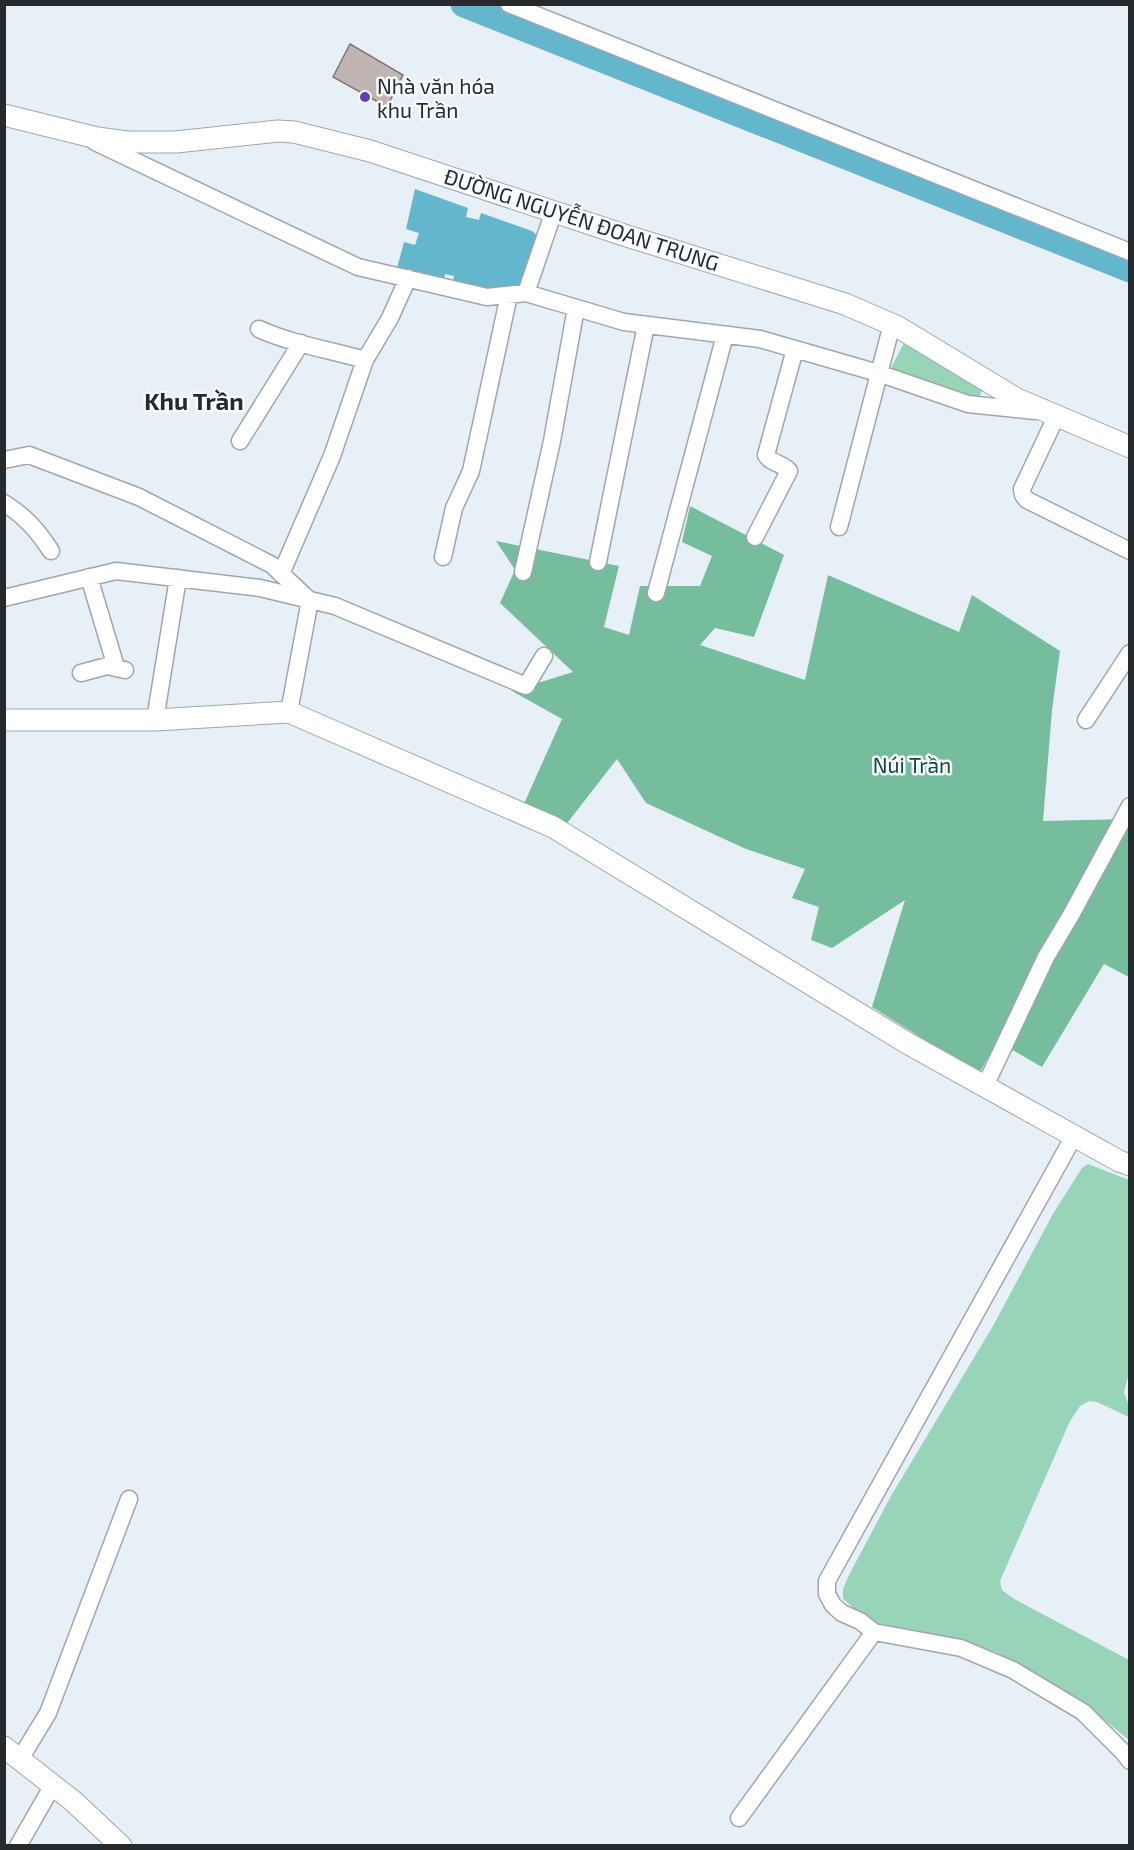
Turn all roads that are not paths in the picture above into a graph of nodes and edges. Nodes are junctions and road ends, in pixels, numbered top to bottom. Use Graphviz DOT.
graph roads {
  1 [pos="508,4"];
  2 [pos="4,115"];
  3 [pos="78,134"];
  4 [pos="554,211"];
  5 [pos="1130,252"];
  6 [pos="408,278"];
  7 [pos="526,293"];
  8 [pos="509,295"];
  9 [pos="576,308"];
  10 [pos="891,324"];
  11 [pos="646,325"];
  12 [pos="259,329"];
  13 [pos="725,335"];
  14 [pos="301,343"];
  15 [pos="795,349"];
  16 [pos="365,360"];
  17 [pos="878,373"];
  18 [pos="1050,414"];
  19 [pos="240,441"];
  20 [pos="1130,447"];
  21 [pos="4,460"];
  22 [pos="4,503"];
  23 [pos="839,527"];
  24 [pos="755,537"];
  25 [pos="51,551"];
  26 [pos="1130,551"];
  27 [pos="443,557"];
  28 [pos="598,562"];
  29 [pos="523,572"];
  30 [pos="281,574"];
  31 [pos="89,577"];
  32 [pos="178,578"];
  33 [pos="656,593"];
  34 [pos="4,598"];
  35 [pos="310,600"];
  36 [pos="1130,653"];
  37 [pos="544,656"];
  38 [pos="81,673"];
  39 [pos="289,712"];
  40 [pos="4,720"];
  41 [pos="156,720"];
  42 [pos="1086,720"];
  43 [pos="1130,806"];
  44 [pos="985,1086"];
  45 [pos="1074,1136"];
  46 [pos="1130,1165"];
  47 [pos="129,1499"];
  48 [pos="874,1632"];
  49 [pos="12,1753"];
  50 [pos="1130,1761"];
  51 [pos="53,1785"];
  52 [pos="739,1818"];
  53 [pos="18,1845"];
  54 [pos="121,1845"];
  1 -- 5 [label="street"];
  2 -- 3 [label="street, ĐƯỜNG NGUYỄN ĐOAN TRUNG"];
  3 -- 4 [label="street, ĐƯỜNG NGUYỄN ĐOAN TRUNG"];
  3 -- 6 [label="street"];
  4 -- 7 [label="street"];
  4 -- 10 [label="street, ĐƯỜNG NGUYỄN ĐOAN TRUNG"];
  6 -- 8 [label="street"];
  6 -- 16 [label="street"];
  7 -- 8 [label="street"];
  7 -- 9 [label="street"];
  8 -- 27 [label="street"];
  9 -- 11 [label="street"];
  9 -- 29 [label="street"];
  10 -- 17 [label="street"];
  10 -- 18 [label="street, ĐƯỜNG NGUYỄN ĐOAN TRUNG"];
  11 -- 13 [label="street"];
  11 -- 28 [label="street"];
  12 -- 14 [label="street"];
  13 -- 15 [label="street"];
  13 -- 33 [label="street"];
  14 -- 16 [label="street"];
  14 -- 19 [label="street"];
  15 -- 17 [label="street"];
  15 -- 24 [label="street"];
  16 -- 30 [label="street"];
  17 -- 18 [label="street"];
  17 -- 23 [label="street"];
  18 -- 20 [label="street, ĐƯỜNG NGUYỄN ĐOAN TRUNG"];
  18 -- 26 [label="street"];
  21 -- 30 [label="street"];
  22 -- 25 [label="street"];
  30 -- 35 [label="street"];
  31 -- 32 [label="street"];
  31 -- 34 [label="street"];
  31 -- 38 [label="street"];
  32 -- 35 [label="street"];
  32 -- 41 [label="street"];
  35 -- 37 [label="street"];
  35 -- 39 [label="street"];
  36 -- 42 [label="street"];
  39 -- 41 [label="street"];
  39 -- 44 [label="street"];
  40 -- 41 [label="street"];
  43 -- 44 [label="street"];
  44 -- 45 [label="street"];
  45 -- 46 [label="street"];
  45 -- 48 [label="street"];
  47 -- 49 [label="street"];
  48 -- 50 [label="street"];
  48 -- 52 [label="street"];
  49 -- 51 [label="street"];
  51 -- 53 [label="street"];
  51 -- 54 [label="street"];
}
